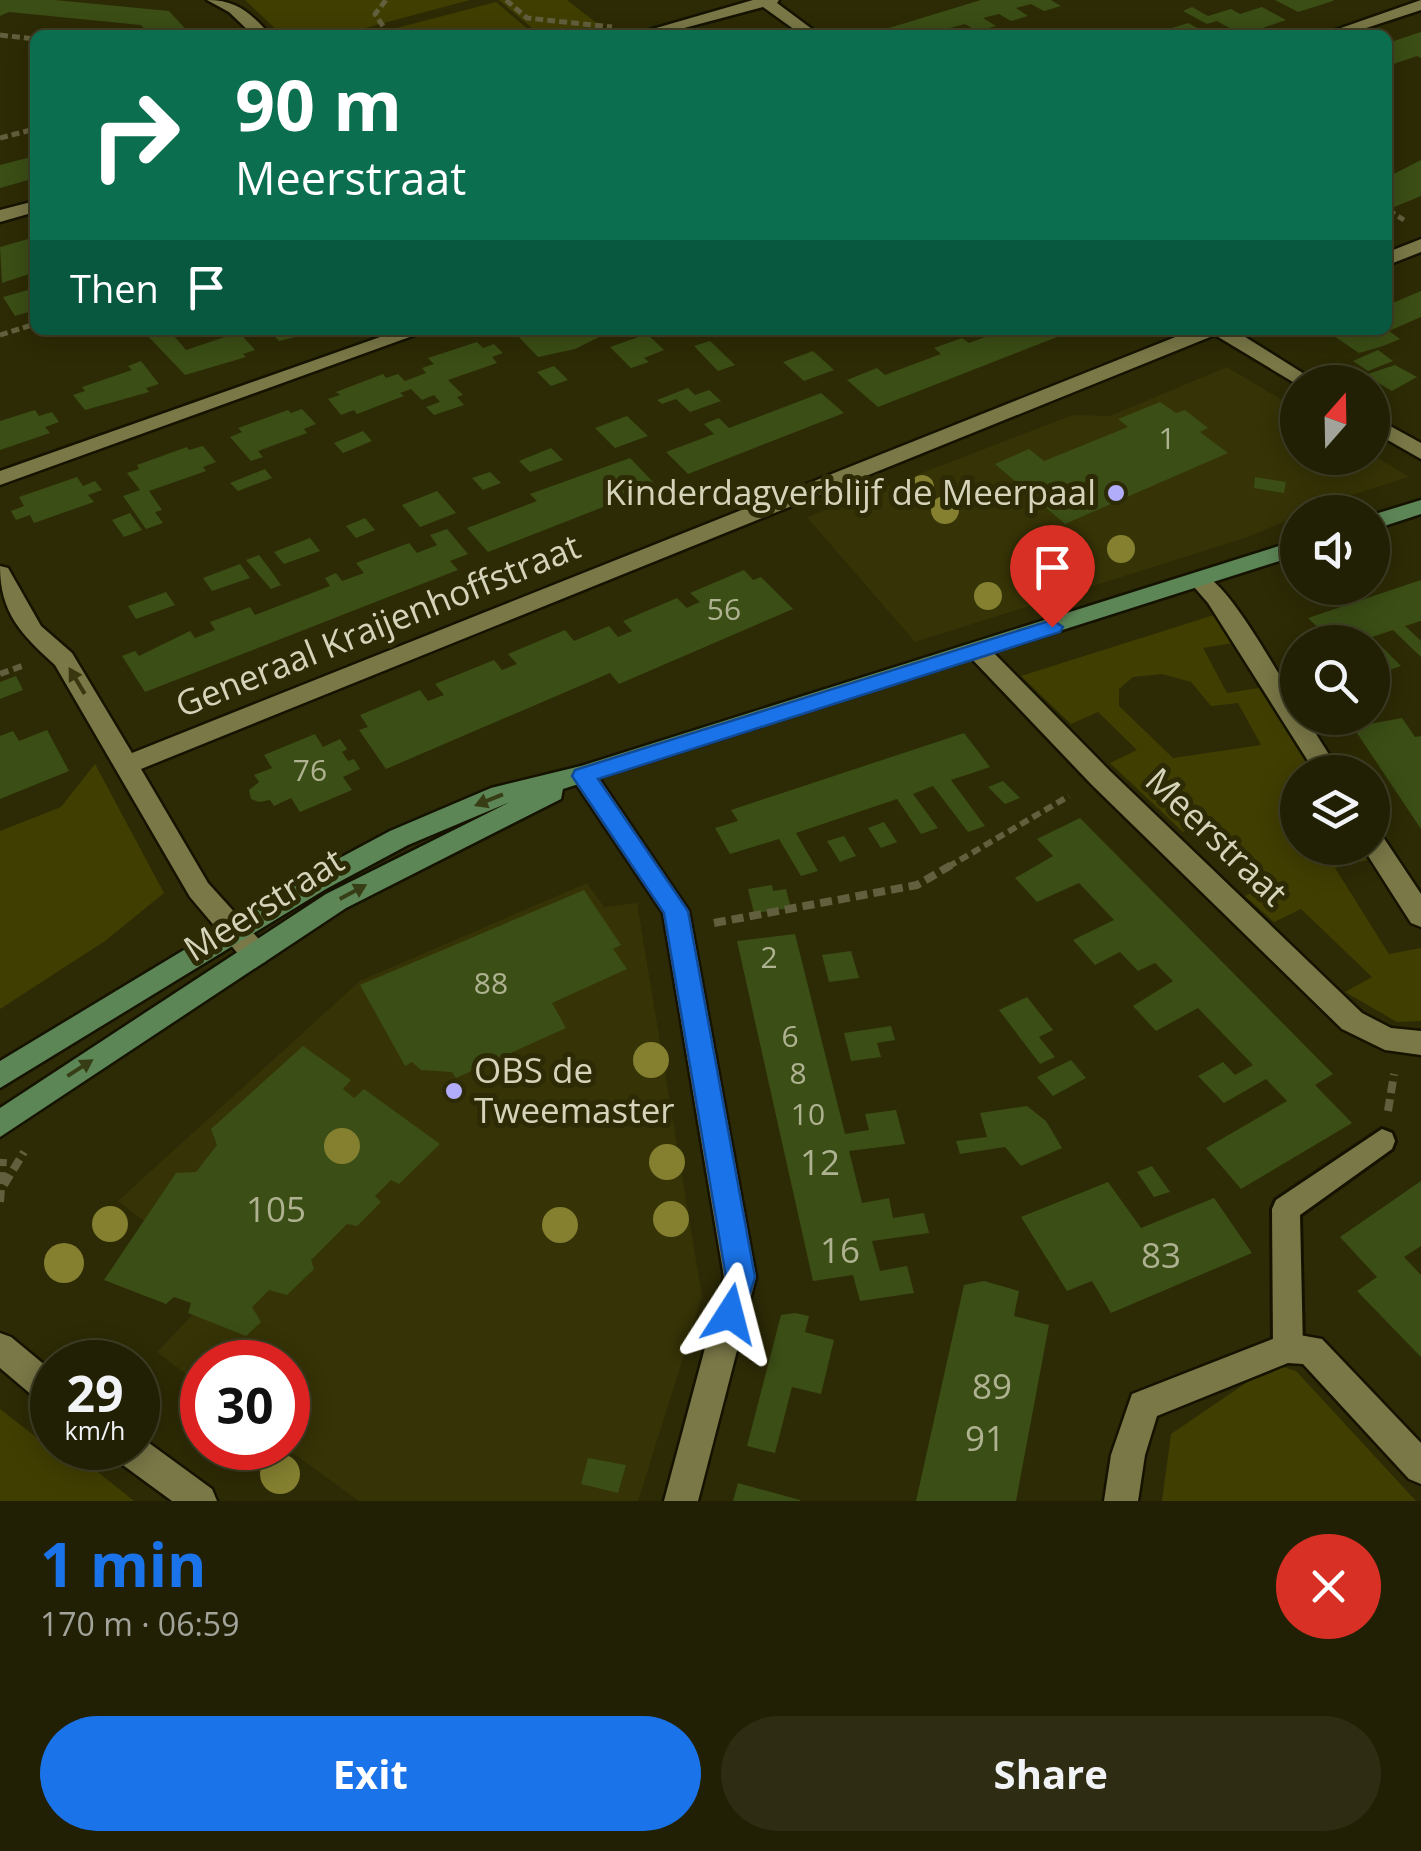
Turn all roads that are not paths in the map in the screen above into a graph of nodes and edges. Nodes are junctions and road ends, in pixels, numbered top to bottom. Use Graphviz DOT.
graph roads {
  1 [pos="215,0"];
  2 [pos="766,1"];
  3 [pos="1421,5"];
  4 [pos="257,30"];
  5 [pos="659,30"];
  6 [pos="805,30"];
  7 [pos="1344,30"];
  8 [pos="30,207"];
  9 [pos="0,216"];
  10 [pos="1421,245"];
  11 [pos="1392,257"];
  12 [pos="405,335"];
  13 [pos="1199,335"];
  14 [pos="1228,335"];
  15 [pos="1280,366"];
  16 [pos="1390,433"];
  17 [pos="1421,452"];
  18 [pos="0,478"];
  19 [pos="1421,507"];
  20 [pos="1390,517"];
  21 [pos="1280,554"];
  22 [pos="0,573"];
  23 [pos="1200,580"];
  24 [pos="978,651"];
  25 [pos="1317,755"];
  26 [pos="128,764"];
  27 [pos="583,776"];
  28 [pos="1388,865"];
  29 [pos="1421,916"];
  30 [pos="234,932"];
  31 [pos="254,954"];
  32 [pos="1421,1042"];
  33 [pos="0,1076"];
  34 [pos="0,1124"];
  35 [pos="1382,1142"];
  36 [pos="0,1348"];
  37 [pos="1288,1348"];
  38 [pos="30,1373"];
  39 [pos="1421,1468"];
  40 [pos="158,1470"];
  41 [pos="200,1501"];
  42 [pos="681,1501"];
  43 [pos="1121,1501"];
  1 -- 4 [label="street"];
  2 -- 5 [label="street"];
  2 -- 6 [label="street"];
  3 -- 7 [label="street"];
  8 -- 9 [label="street"];
  10 -- 11 [label="street"];
  12 -- 18 [label="street"];
  13 -- 26 [label="street, Generaal Kraijenhoffstraat"];
  14 -- 15 [label="street"];
  16 -- 17 [label="street"];
  19 -- 20 [label="street"];
  21 -- 23 [label="street, Meerstraat"];
  26 -- 22 [label="street, one-way"];
  23 -- 24 [label="street, Meerstraat"];
  23 -- 25 [label="street"];
  24 -- 27 [label="street, Meerstraat"];
  24 -- 32 [label="street, Meerstraat"];
  26 -- 30 [label="street"];
  27 -- 30 [label="street, Meerstraat, one-way"];
  31 -- 27 [label="street, Meerstraat, one-way"];
  27 -- 42 [label="street"];
  28 -- 29 [label="street"];
  30 -- 31 [label="street"];
  30 -- 33 [label="street, Meerstraat"];
  34 -- 31 [label="street, Meerstraat, one-way"];
  35 -- 37 [label="lane"];
  36 -- 38 [label="street"];
  37 -- 39 [label="street"];
  37 -- 43 [label="street"];
  40 -- 41 [label="street"];
}
